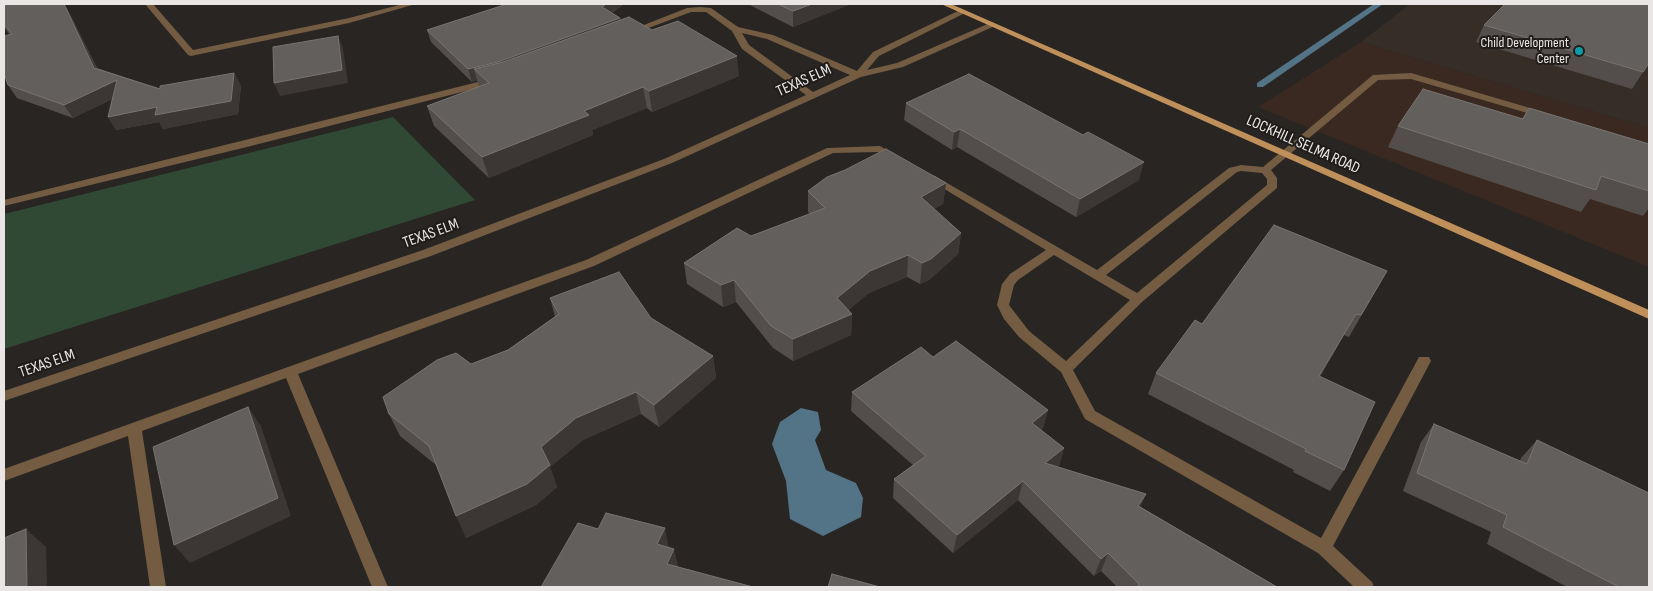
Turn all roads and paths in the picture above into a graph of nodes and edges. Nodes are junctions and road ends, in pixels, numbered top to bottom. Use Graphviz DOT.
graph roads {
  1 [pos="148,4"];
  2 [pos="412,4"];
  3 [pos="945,4"];
  4 [pos="963,12"];
  5 [pos="993,25"];
  6 [pos="734,29"];
  7 [pos="616,37"];
  8 [pos="858,75"];
  9 [pos="505,78"];
  10 [pos="812,95"];
  11 [pos="1554,118"];
  12 [pos="1285,154"];
  13 [pos="905,164"];
  14 [pos="1265,170"];
  15 [pos="922,173"];
  16 [pos="4,203"];
  17 [pos="1054,250"];
  18 [pos="1098,275"];
  19 [pos="1138,299"];
  20 [pos="1649,315"];
  21 [pos="1424,361"];
  22 [pos="1066,368"];
  23 [pos="290,372"];
  24 [pos="4,396"];
  25 [pos="134,428"];
  26 [pos="4,475"];
  27 [pos="1324,548"];
  28 [pos="158,587"];
  29 [pos="380,587"];
  30 [pos="1366,587"];
  1 -- 2 [label="street"];
  3 -- 4 [label="main road, LOCKHILL SELMA ROAD"];
  4 -- 5 [label="main road, LOCKHILL SELMA ROAD"];
  4 -- 8 [label="street, TEXAS ELM"];
  5 -- 8 [label="street, TEXAS ELM"];
  5 -- 12 [label="main road, LOCKHILL SELMA ROAD"];
  6 -- 7 [label="street"];
  6 -- 8 [label="street"];
  6 -- 10 [label="street"];
  8 -- 10 [label="street, TEXAS ELM"];
  9 -- 16 [label="street"];
  10 -- 24 [label="street, TEXAS ELM"];
  11 -- 12 [label="street"];
  12 -- 14 [label="street"];
  12 -- 20 [label="main road, LOCKHILL SELMA ROAD"];
  13 -- 23 [label="street"];
  14 -- 18 [label="street"];
  14 -- 19 [label="street"];
  15 -- 17 [label="street"];
  17 -- 18 [label="street"];
  17 -- 22 [label="street"];
  18 -- 19 [label="street"];
  19 -- 22 [label="street"];
  21 -- 27 [label="street"];
  22 -- 27 [label="street"];
  23 -- 25 [label="street"];
  23 -- 29 [label="street"];
  25 -- 26 [label="street"];
  25 -- 28 [label="street"];
  27 -- 30 [label="street"];
}
